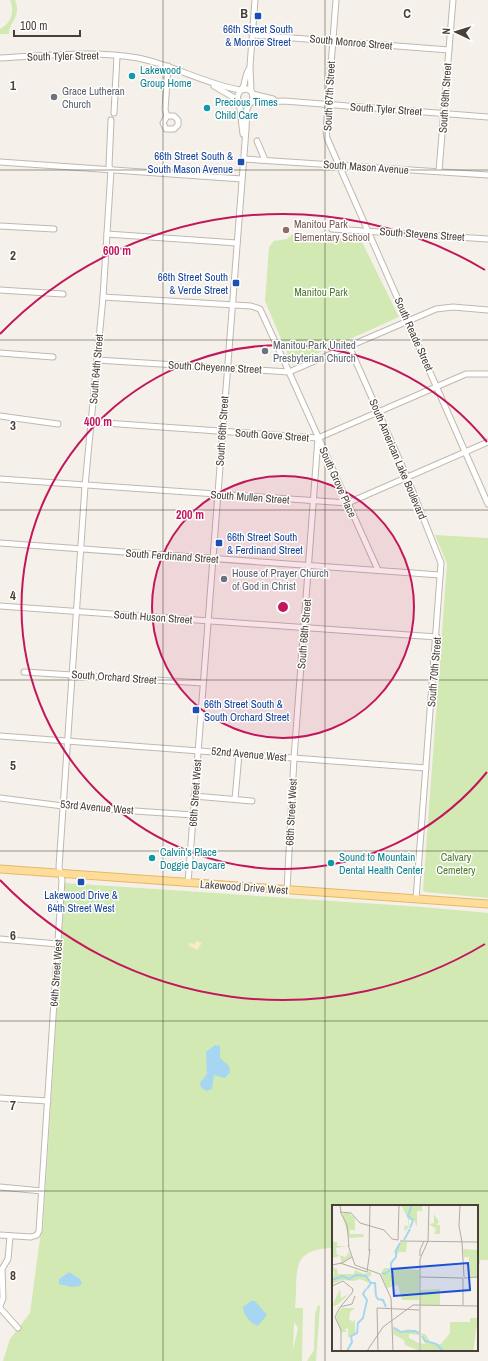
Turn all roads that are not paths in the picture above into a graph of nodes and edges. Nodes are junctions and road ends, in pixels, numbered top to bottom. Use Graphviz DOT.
graph roads {
  1 [pos="255,0"];
  2 [pos="336,0"];
  3 [pos="453,0"];
  4 [pos="253,34"];
  5 [pos="333,40"];
  6 [pos="449,50"];
  7 [pos="116,56"];
  8 [pos="0,58"];
  9 [pos="168,66"];
  10 [pos="250,66"];
  11 [pos="195,77"];
  12 [pos="240,90"];
  13 [pos="252,93"];
  14 [pos="238,101"];
  15 [pos="284,101"];
  16 [pos="251,102"];
  17 [pos="327,105"];
  18 [pos="114,113"];
  19 [pos="444,113"];
  20 [pos="168,116"];
  21 [pos="488,117"];
  22 [pos="112,120"];
  23 [pos="257,141"];
  24 [pos="244,159"];
  25 [pos="265,160"];
  26 [pos="0,162"];
  27 [pos="339,165"];
  28 [pos="111,170"];
  29 [pos="439,172"];
  30 [pos="488,175"];
  31 [pos="242,179"];
  32 [pos="0,226"];
  33 [pos="332,229"];
  34 [pos="54,230"];
  35 [pos="367,230"];
  36 [pos="107,234"];
  37 [pos="488,239"];
  38 [pos="237,242"];
  39 [pos="0,290"];
  40 [pos="63,294"];
  41 [pos="103,297"];
  42 [pos="232,306"];
  43 [pos="488,310"];
  44 [pos="408,320"];
  45 [pos="349,346"];
  46 [pos="0,353"];
  47 [pos="53,357"];
  48 [pos="97,360"];
  49 [pos="227,369"];
  50 [pos="289,372"];
  51 [pos="488,374"];
  52 [pos="437,386"];
  53 [pos="378,411"];
  54 [pos="0,416"];
  55 [pos="91,422"];
  56 [pos="58,424"];
  57 [pos="222,432"];
  58 [pos="318,438"];
  59 [pos="488,442"];
  60 [pos="466,451"];
  61 [pos="407,477"];
  62 [pos="0,479"];
  63 [pos="85,486"];
  64 [pos="218,494"];
  65 [pos="314,501"];
  66 [pos="348,503"];
  67 [pos="488,504"];
  68 [pos="0,544"];
  69 [pos="81,550"];
  70 [pos="213,559"];
  71 [pos="310,565"];
  72 [pos="378,570"];
  73 [pos="440,575"];
  74 [pos="0,606"];
  75 [pos="77,611"];
  76 [pos="208,621"];
  77 [pos="305,628"];
  78 [pos="437,637"];
  79 [pos="24,672"];
  80 [pos="73,674"];
  81 [pos="203,683"];
  82 [pos="202,702"];
  83 [pos="298,710"];
  84 [pos="69,714"];
  85 [pos="0,736"];
  86 [pos="67,740"];
  87 [pos="198,750"];
  88 [pos="239,754"];
  89 [pos="294,758"];
  90 [pos="426,768"];
  91 [pos="194,796"];
  92 [pos="0,798"];
  93 [pos="235,799"];
  94 [pos="252,800"];
  95 [pos="63,806"];
  96 [pos="193,815"];
  97 [pos="0,869"];
  98 [pos="60,874"];
  99 [pos="188,883"];
  100 [pos="287,890"];
  101 [pos="416,899"];
  102 [pos="488,904"];
  103 [pos="0,939"];
  104 [pos="58,944"];
  105 [pos="0,1098"];
  106 [pos="48,1101"];
  107 [pos="0,1188"];
  108 [pos="42,1191"];
  109 [pos="0,1235"];
  110 [pos="10,1236"];
  111 [pos="1,1269"];
  112 [pos="0,1307"];
  113 [pos="18,1328"];
  1 -- 4 [label="street"];
  2 -- 5 [label="street, South 67th Street"];
  3 -- 6 [label="street, South 69th Street"];
  4 -- 5 [label="street, South Monroe Street"];
  4 -- 10 [label="street"];
  5 -- 6 [label="street, South Monroe Street"];
  5 -- 17 [label="street, South 67th Street"];
  6 -- 19 [label="street, South 69th Street"];
  7 -- 8 [label="street, South Tyler Street"];
  7 -- 9 [label="street, South Tyler Street"];
  7 -- 18 [label="street"];
  9 -- 11 [label="street, South Tyler Street"];
  9 -- 20 [label="street"];
  10 -- 12 [label="street"];
  10 -- 13 [label="street"];
  11 -- 12 [label="street, South Tyler Street"];
  11 -- 14 [label="street, South Tyler Street"];
  12 -- 13 [label="street"];
  12 -- 14 [label="street"];
  13 -- 15 [label="street, South Tyler Street"];
  13 -- 16 [label="street"];
  14 -- 16 [label="street"];
  14 -- 24 [label="street, South 66th Street"];
  15 -- 16 [label="street, South Tyler Street"];
  15 -- 17 [label="street, South Tyler Street"];
  16 -- 24 [label="street, South 66th Street"];
  17 -- 19 [label="street, South Tyler Street"];
  17 -- 27 [label="street, South 67th Street"];
  19 -- 21 [label="street, South Tyler Street"];
  19 -- 29 [label="street, South 69th Street"];
  22 -- 28 [label="street, South 64th Street"];
  23 -- 25 [label="street"];
  24 -- 25 [label="street, South Mason Avenue"];
  24 -- 31 [label="street, South 66th Street"];
  25 -- 27 [label="street, South Mason Avenue"];
  26 -- 28 [label="street"];
  27 -- 29 [label="street, South Mason Avenue"];
  27 -- 35 [label="street, South Reade Street"];
  28 -- 31 [label="street"];
  28 -- 36 [label="street, South 64th Street"];
  29 -- 30 [label="street, South Mason Avenue"];
  31 -- 38 [label="street, South 66th Street"];
  32 -- 34 [label="street"];
  33 -- 35 [label="street, South Stevens Street"];
  35 -- 37 [label="street, South Stevens Street"];
  35 -- 44 [label="street, South Reade Street"];
  36 -- 38 [label="street"];
  36 -- 41 [label="street, South 64th Street"];
  38 -- 42 [label="street, South 66th Street"];
  39 -- 40 [label="street"];
  41 -- 42 [label="street"];
  41 -- 48 [label="street, South 64th Street"];
  42 -- 49 [label="street, South 66th Street"];
  42 -- 50 [label="street, South Grove Place"];
  43 -- 44 [label="street, South Cheyenne Street"];
  44 -- 45 [label="street, South Cheyenne Street"];
  44 -- 52 [label="street, South Reade Street"];
  45 -- 50 [label="street, South Cheyenne Street"];
  45 -- 53 [label="street, South American Lake Boulevard"];
  46 -- 47 [label="street"];
  48 -- 49 [label="street, South Cheyenne Street"];
  48 -- 55 [label="street, South 64th Street"];
  49 -- 50 [label="street, South Cheyenne Street"];
  49 -- 57 [label="street, South 66th Street"];
  50 -- 58 [label="street, South Grove Place"];
  51 -- 52 [label="street, South Gove Street"];
  52 -- 53 [label="street, South Gove Street"];
  52 -- 60 [label="street, South Reade Street"];
  53 -- 58 [label="street, South Gove Street"];
  53 -- 61 [label="street, South American Lake Boulevard"];
  54 -- 56 [label="street"];
  55 -- 57 [label="street, South Gove Street"];
  55 -- 63 [label="street, South 64th Street"];
  57 -- 58 [label="street, South Gove Street"];
  57 -- 64 [label="street, South 66th Street"];
  58 -- 65 [label="street, South 68th Street"];
  58 -- 66 [label="street, South Grove Place"];
  59 -- 60 [label="street, South Mullen Street"];
  60 -- 61 [label="street, South Mullen Street"];
  60 -- 67 [label="street, South Reade Street"];
  61 -- 66 [label="street, South Mullen Street"];
  61 -- 73 [label="street, South American Lake Boulevard"];
  62 -- 63 [label="street, South Mullen Street"];
  63 -- 64 [label="street, South Mullen Street"];
  63 -- 69 [label="street, South 64th Street"];
  64 -- 65 [label="street, South Mullen Street"];
  64 -- 70 [label="street, South 66th Street"];
  65 -- 66 [label="street, South Mullen Street"];
  65 -- 71 [label="street, South 68th Street"];
  66 -- 72 [label="street, South Grove Place"];
  68 -- 69 [label="street, South Ferdinand Street"];
  69 -- 70 [label="street, South Ferdinand Street"];
  69 -- 75 [label="street, South 64th Street"];
  70 -- 71 [label="street, South Ferdinand Street"];
  70 -- 76 [label="street, South 66th Street"];
  71 -- 72 [label="street, South Ferdinand Street"];
  71 -- 77 [label="street, South 68th Street"];
  72 -- 73 [label="street, South Ferdinand Street"];
  73 -- 78 [label="street, South 70th Street"];
  74 -- 75 [label="street, South Huson Street"];
  75 -- 76 [label="street, South Huson Street"];
  75 -- 80 [label="street, South 64th Street"];
  76 -- 77 [label="street, South Huson Street"];
  76 -- 81 [label="street, South 66th Street"];
  77 -- 78 [label="street, South Huson Street"];
  77 -- 83 [label="street, South 68th Street"];
  78 -- 90 [label="street, South 70th Street"];
  79 -- 80 [label="street, South Orchard Street"];
  80 -- 81 [label="street, South Orchard Street"];
  80 -- 84 [label="street, South 64th Street"];
  81 -- 82 [label="street, South 66th Street"];
  82 -- 87 [label="street, 66th Street West"];
  83 -- 89 [label="street, 68th Street West"];
  84 -- 86 [label="street, 64th Street West"];
  85 -- 86 [label="street, 52nd Avenue West"];
  86 -- 87 [label="street, 52nd Avenue West"];
  86 -- 95 [label="street, 64th Street West"];
  87 -- 88 [label="street, 52nd Avenue West"];
  87 -- 91 [label="street, 66th Street West"];
  88 -- 89 [label="street, 52nd Avenue West"];
  88 -- 93 [label="street"];
  89 -- 90 [label="street, 52nd Avenue West"];
  89 -- 100 [label="street, 68th Street West"];
  90 -- 101 [label="street, South 70th Street"];
  91 -- 93 [label="street"];
  91 -- 96 [label="street, 66th Street West"];
  92 -- 95 [label="street, 53rd Avenue West"];
  93 -- 94 [label="street"];
  95 -- 96 [label="street, 53rd Avenue West"];
  95 -- 98 [label="street, 64th Street West"];
  96 -- 99 [label="street, 66th Street West"];
  97 -- 98 [label="main road, Lakewood Drive West"];
  98 -- 99 [label="main road, Lakewood Drive West"];
  98 -- 104 [label="street, 64th Street West"];
  99 -- 100 [label="main road, Lakewood Drive West"];
  100 -- 101 [label="main road, Lakewood Drive West"];
  101 -- 102 [label="main road, Lakewood Drive West"];
  103 -- 104 [label="street"];
  104 -- 106 [label="street, 64th Street West"];
  105 -- 106 [label="street"];
  106 -- 108 [label="street, 64th Street West"];
  107 -- 108 [label="street"];
  108 -- 110 [label="street, 64th Street West"];
  109 -- 110 [label="street"];
  110 -- 111 [label="street"];
  111 -- 112 [label="street"];
  112 -- 113 [label="street"];
}
